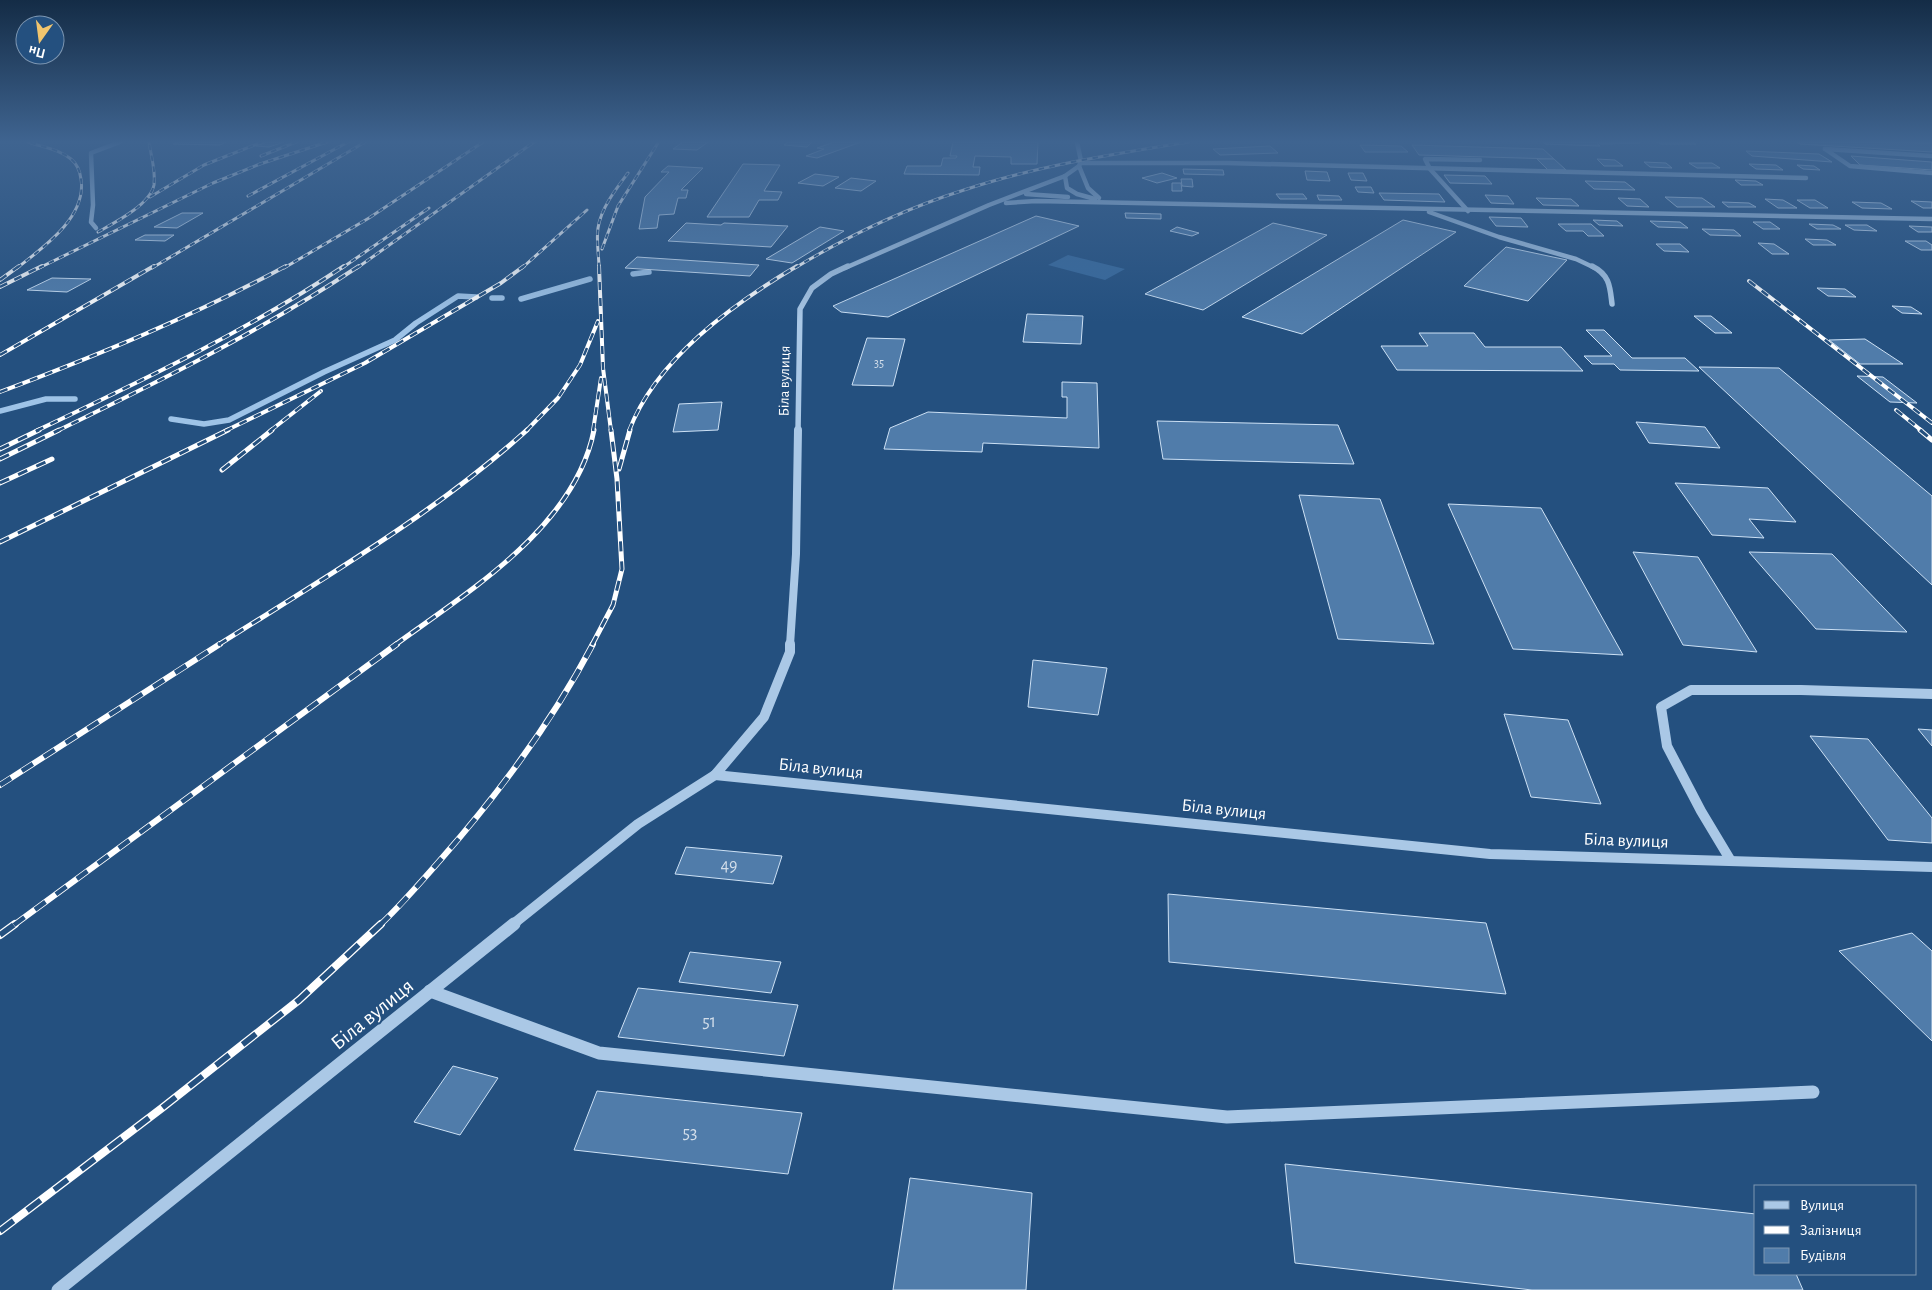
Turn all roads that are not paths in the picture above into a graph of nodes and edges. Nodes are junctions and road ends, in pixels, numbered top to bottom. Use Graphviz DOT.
graph roads {
  1 [pos="93,202"];
  2 [pos="997,202"];
  3 [pos="1022,202"];
  4 [pos="1081,202"];
  5 [pos="1105,202"];
  6 [pos="1108,202"];
  7 [pos="1460,202"];
  8 [pos="1111,203"];
  9 [pos="989,205"];
  10 [pos="1422,210"];
  11 [pos="1468,211"];
  12 [pos="1932,218"];
  13 [pos="96,228"];
  14 [pos="1612,304"];
  15 [pos="1932,694"];
  16 [pos="714,774"];
  17 [pos="1731,861"];
  18 [pos="1932,867"];
  19 [pos="430,991"];
  20 [pos="1813,1092"];
  21 [pos="58,1290"];
  1 -- 13 [label="street"];
  2 -- 9 [label="street, Біла вулиця"];
  3 -- 9 [label="street"];
  4 -- 8 [label="street"];
  5 -- 8 [label="street"];
  6 -- 8 [label="street"];
  7 -- 11 [label="street"];
  8 -- 10 [label="street"];
  9 -- 16 [label="street, Біла вулиця"];
  10 -- 11 [label="street"];
  10 -- 14 [label="street"];
  11 -- 12 [label="street"];
  15 -- 17 [label="street"];
  16 -- 17 [label="street, Біла вулиця"];
  16 -- 19 [label="street, Біла вулиця"];
  17 -- 18 [label="street, Біла вулиця"];
  19 -- 20 [label="street"];
  19 -- 21 [label="street, Біла вулиця"];
}
